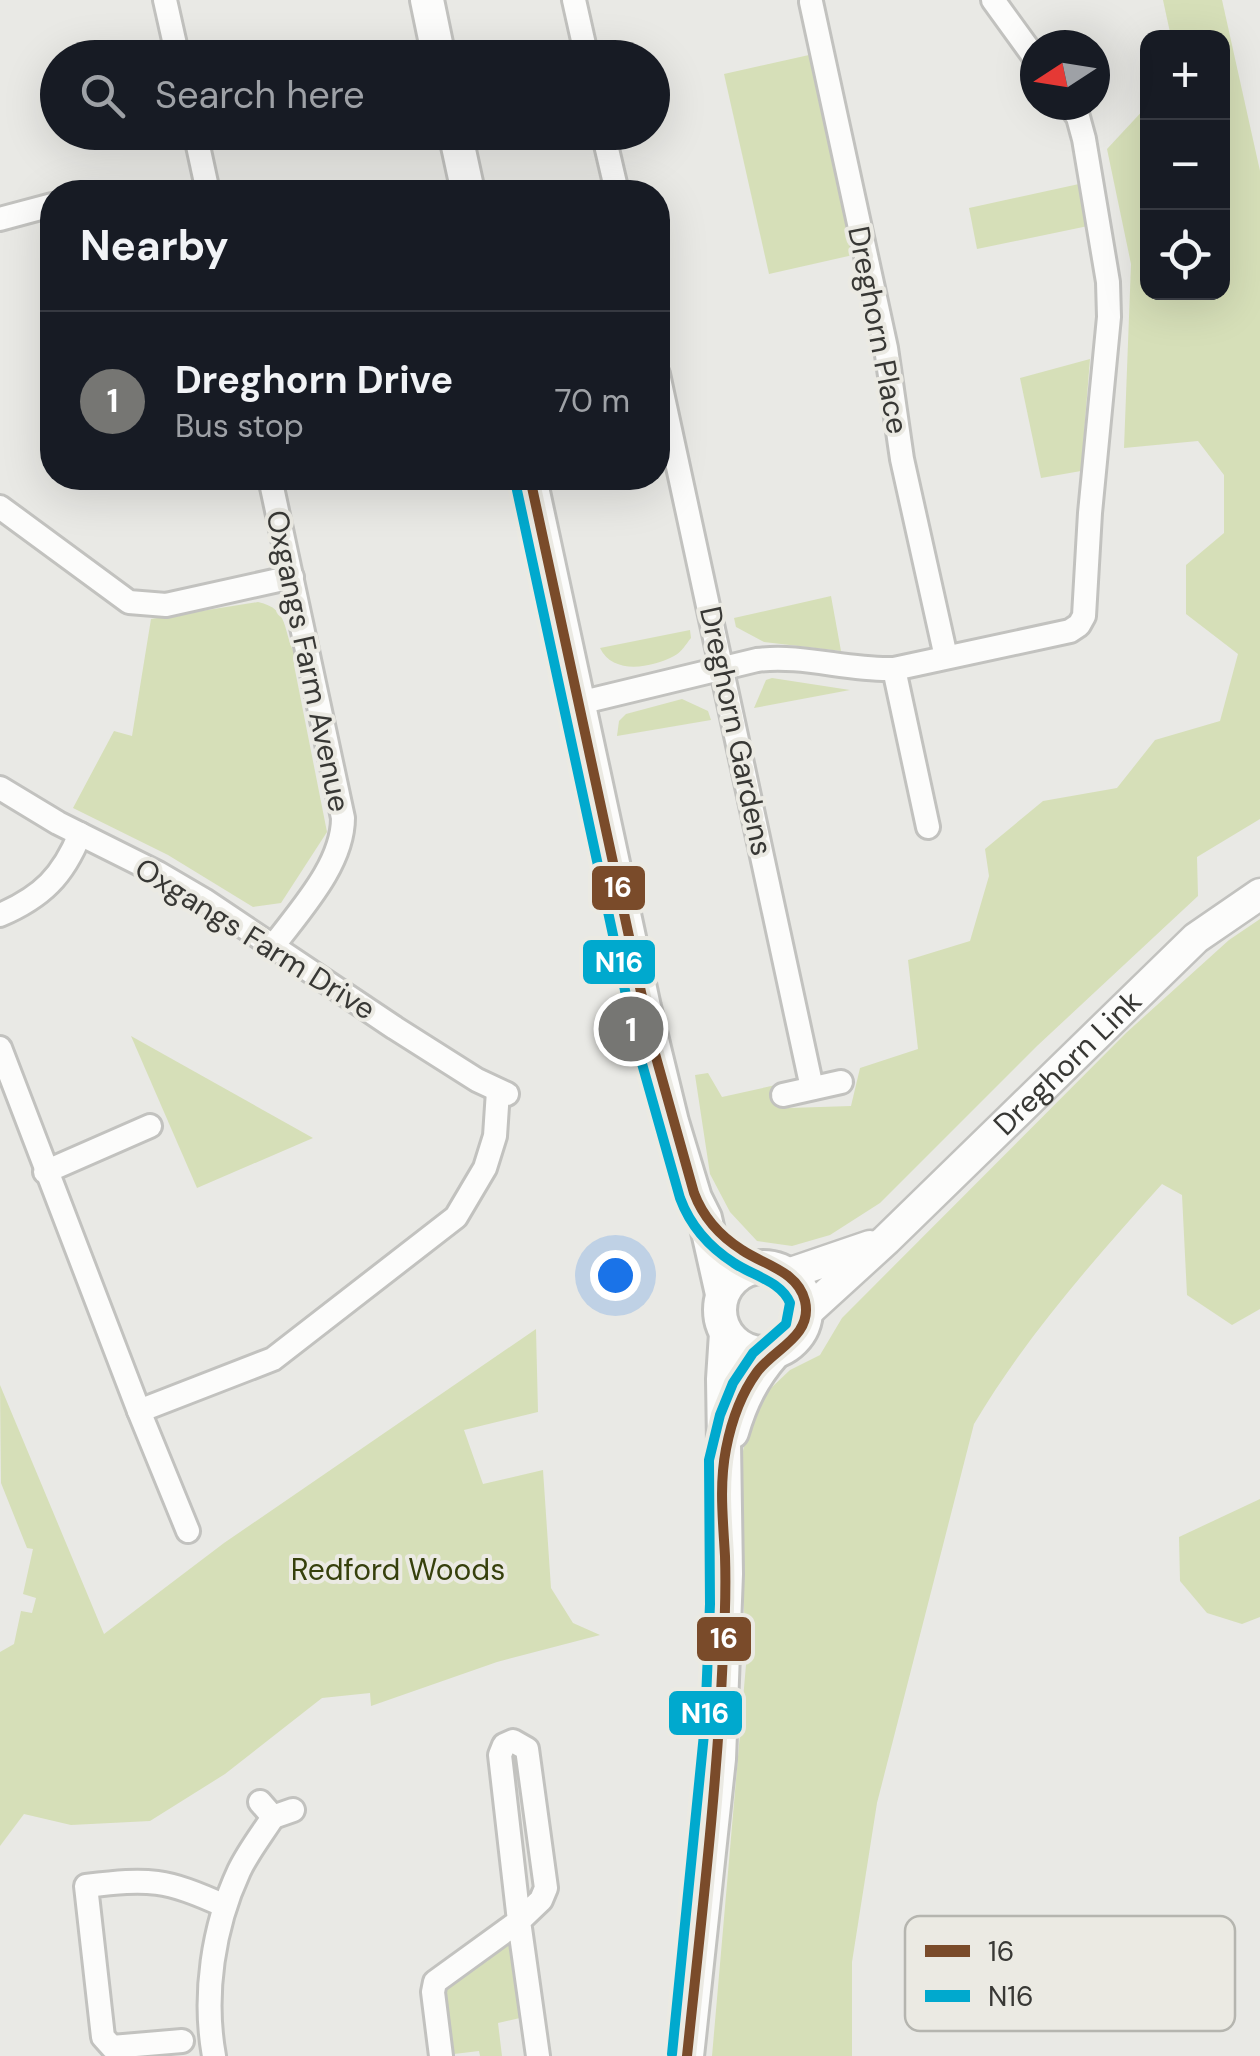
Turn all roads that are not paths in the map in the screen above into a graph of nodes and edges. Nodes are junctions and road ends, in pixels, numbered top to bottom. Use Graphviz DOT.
graph roads {
  1 [pos="165,0"];
  2 [pos="426,0"];
  3 [pos="574,0"];
  4 [pos="993,0"];
  5 [pos="811,2"];
  6 [pos="1020,37"];
  7 [pos="174,40"];
  8 [pos="435,40"];
  9 [pos="583,40"];
  10 [pos="1079,120"];
  11 [pos="199,150"];
  12 [pos="459,150"];
  13 [pos="608,150"];
  14 [pos="205,180"];
  15 [pos="465,180"];
  16 [pos="614,180"];
  17 [pos="40,208"];
  18 [pos="0,220"];
  19 [pos="670,428"];
  20 [pos="273,490"];
  21 [pos="533,490"];
  22 [pos="0,506"];
  23 [pos="292,577"];
  24 [pos="946,657"];
  25 [pos="723,668"];
  26 [pos="894,668"];
  27 [pos="579,704"];
  28 [pos="0,788"];
  29 [pos="928,828"];
  30 [pos="80,834"];
  31 [pos="1260,894"];
  32 [pos="0,914"];
  33 [pos="274,945"];
  34 [pos="0,1048"];
  35 [pos="841,1082"];
  36 [pos="812,1088"];
  37 [pos="783,1095"];
  38 [pos="150,1126"];
  39 [pos="46,1172"];
  40 [pos="705,1218"];
  41 [pos="886,1240"];
  42 [pos="780,1271"];
  43 [pos="722,1294"];
  44 [pos="806,1313"];
  45 [pos="726,1334"];
  46 [pos="774,1353"];
  47 [pos="140,1411"];
  48 [pos="725,1452"];
  49 [pos="188,1531"];
  50 [pos="275,1810"];
  51 [pos="225,1906"];
  52 [pos="519,1921"];
  53 [pos="182,2041"];
  54 [pos="214,2056"];
  55 [pos="441,2056"];
  56 [pos="538,2056"];
  57 [pos="687,2056"];
  1 -- 7 [label="street"];
  2 -- 8 [label="main road"];
  3 -- 9 [label="street"];
  4 -- 6 [label="street"];
  5 -- 24 [label="street, Dreghorn Place"];
  10 -- 24 [label="street"];
  11 -- 14 [label="street"];
  12 -- 15 [label="main road"];
  13 -- 16 [label="street"];
  17 -- 18 [label="street"];
  19 -- 25 [label="street, Dreghorn Gardens"];
  20 -- 23 [label="street, Oxgangs Farm Avenue"];
  21 -- 27 [label="main road"];
  22 -- 23 [label="street"];
  23 -- 33 [label="street, Oxgangs Farm Avenue"];
  24 -- 26 [label="street"];
  25 -- 26 [label="street"];
  25 -- 27 [label="street"];
  25 -- 36 [label="street, Dreghorn Gardens"];
  26 -- 29 [label="street"];
  27 -- 40 [label="main road"];
  28 -- 30 [label="street, Oxgangs Farm Drive"];
  30 -- 32 [label="street"];
  30 -- 33 [label="street, Oxgangs Farm Drive"];
  31 -- 41 [label="street, Dreghorn Link"];
  33 -- 47 [label="street, Oxgangs Farm Drive"];
  34 -- 39 [label="street"];
  35 -- 36 [label="street"];
  36 -- 37 [label="street"];
  38 -- 39 [label="street"];
  39 -- 47 [label="street"];
  40 -- 42 [label="main road"];
  40 -- 43 [label="main road"];
  41 -- 42 [label="street, Dreghorn Link"];
  41 -- 44 [label="street, Dreghorn Link"];
  42 -- 43 [label="main road"];
  42 -- 44 [label="main road"];
  43 -- 45 [label="main road"];
  44 -- 46 [label="main road"];
  45 -- 46 [label="main road"];
  45 -- 48 [label="main road"];
  46 -- 48 [label="main road"];
  47 -- 49 [label="street"];
  48 -- 57 [label="main road"];
  50 -- 51 [label="street"];
  51 -- 53 [label="street"];
  51 -- 54 [label="street"];
  52 -- 52 [label="street"];
  52 -- 55 [label="street"];
  52 -- 56 [label="street"];
}
